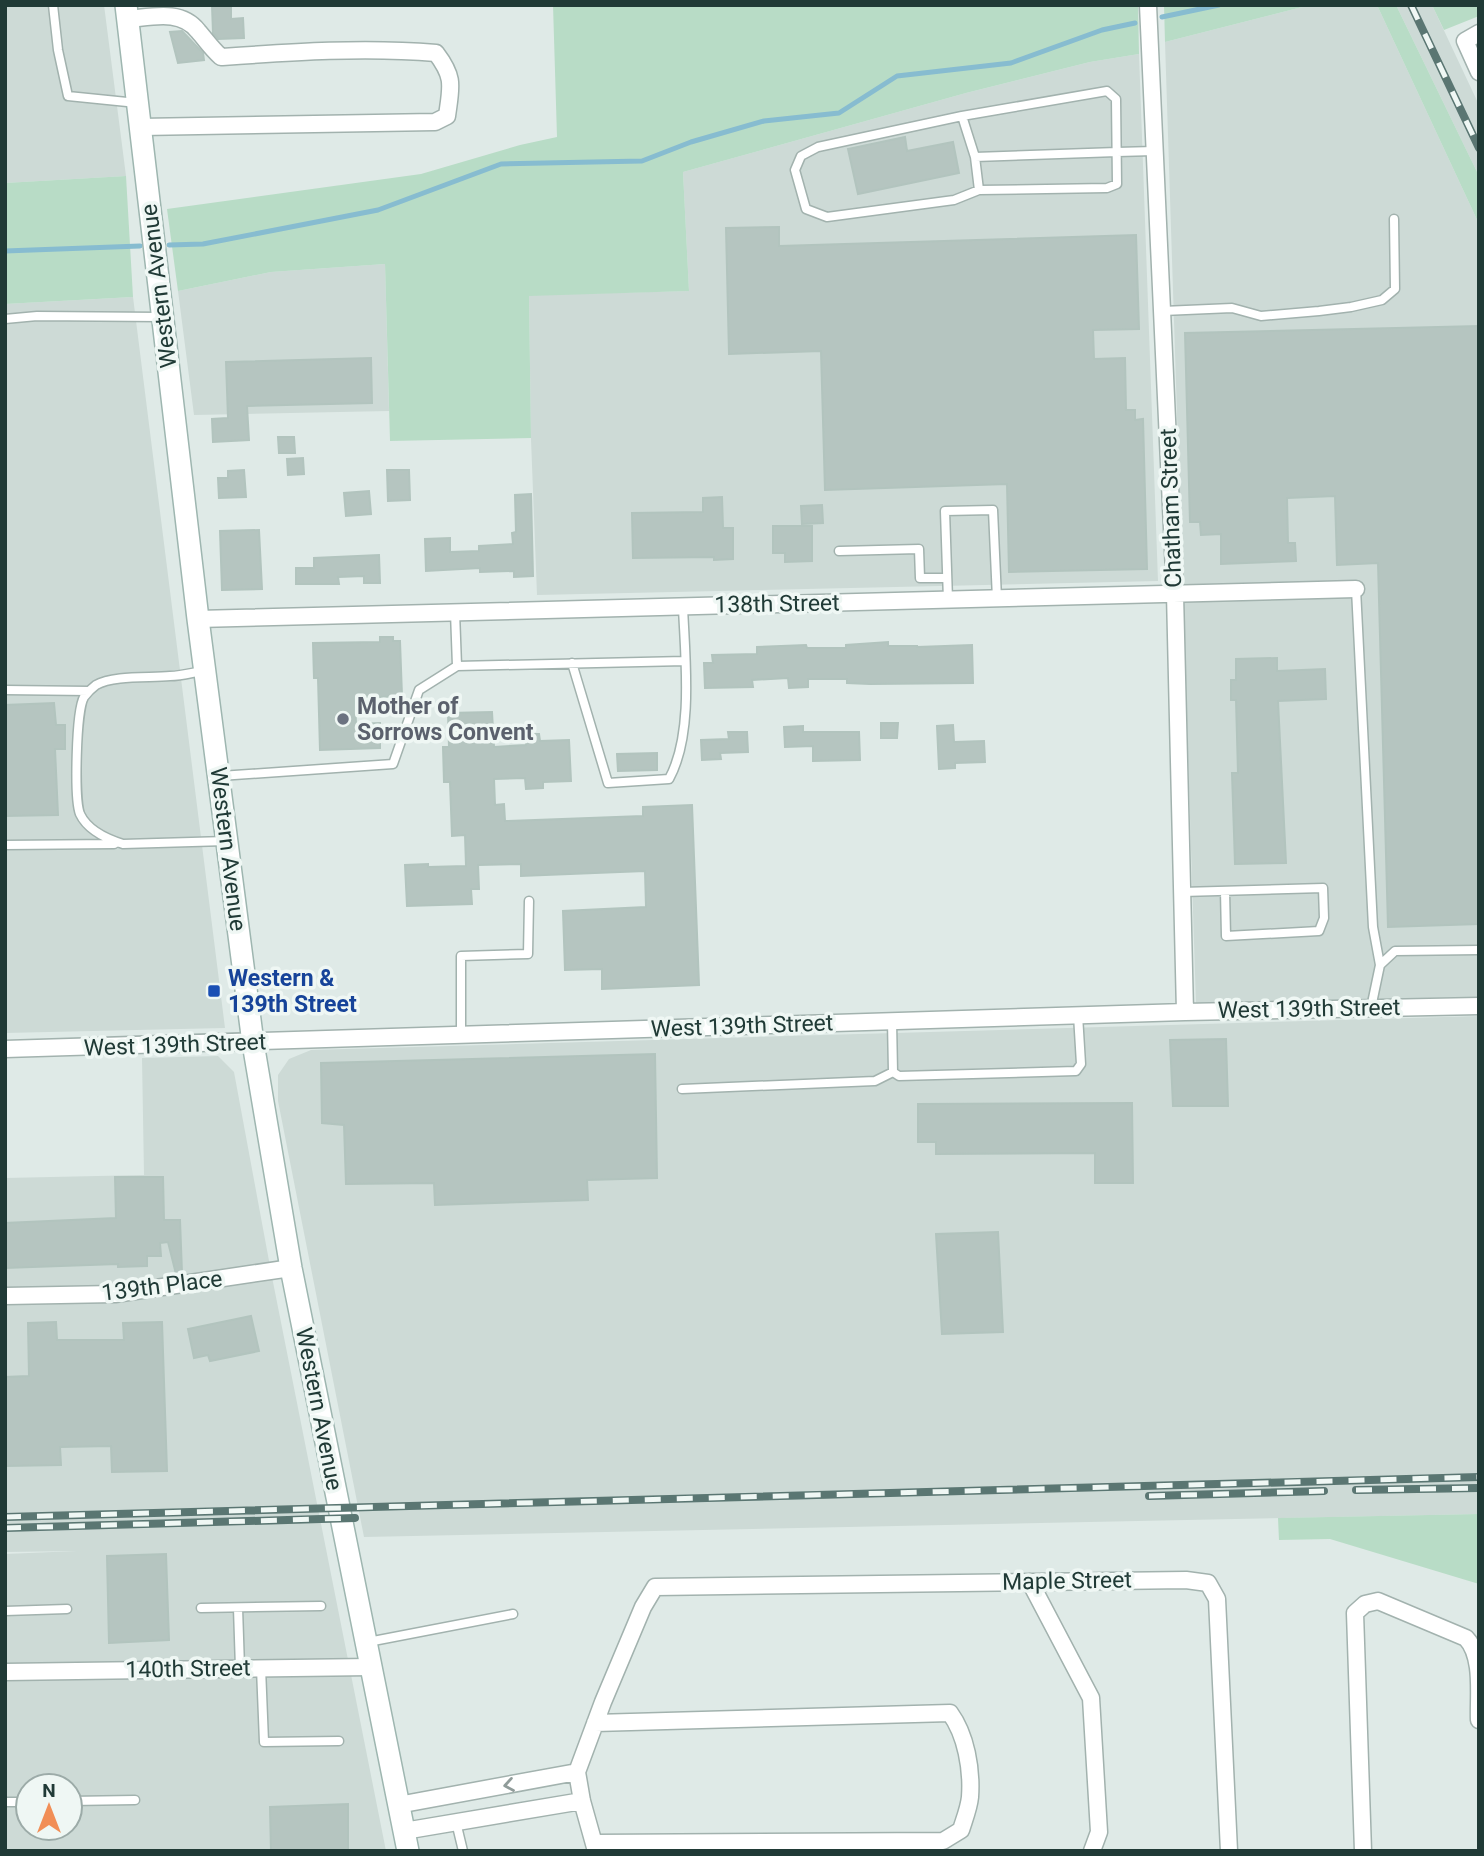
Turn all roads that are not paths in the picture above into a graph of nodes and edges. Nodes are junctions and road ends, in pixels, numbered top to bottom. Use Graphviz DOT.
graph roads {
  1 [pos="53,5"];
  2 [pos="1148,5"];
  3 [pos="127,12"];
  4 [pos="1479,33"];
  5 [pos="1479,72"];
  6 [pos="138,103"];
  7 [pos="962,117"];
  8 [pos="141,127"];
  9 [pos="1154,151"];
  10 [pos="1117,152"];
  11 [pos="975,157"];
  12 [pos="979,190"];
  13 [pos="1394,219"];
  14 [pos="1163,311"];
  15 [pos="163,317"];
  16 [pos="5,319"];
  17 [pos="839,551"];
  18 [pos="947,578"];
  19 [pos="1356,589"];
  20 [pos="1175,594"];
  21 [pos="997,599"];
  22 [pos="948,600"];
  23 [pos="683,607"];
  24 [pos="455,612"];
  25 [pos="198,619"];
  26 [pos="685,661"];
  27 [pos="572,663"];
  28 [pos="457,666"];
  29 [pos="205,670"];
  30 [pos="5,690"];
  31 [pos="89,691"];
  32 [pos="218,776"];
  33 [pos="227,841"];
  34 [pos="123,844"];
  35 [pos="5,845"];
  36 [pos="1224,891"];
  37 [pos="1182,892"];
  38 [pos="529,901"];
  39 [pos="1479,950"];
  40 [pos="1380,965"];
  41 [pos="1479,1006"];
  42 [pos="1371,1008"];
  43 [pos="1185,1012"];
  44 [pos="1078,1015"];
  45 [pos="892,1021"];
  46 [pos="461,1036"];
  47 [pos="253,1043"];
  48 [pos="5,1049"];
  49 [pos="893,1072"];
  50 [pos="682,1089"];
  51 [pos="291,1268"];
  52 [pos="5,1296"];
  53 [pos="1030,1582"];
  54 [pos="321,1606"];
  55 [pos="201,1608"];
  56 [pos="237,1608"];
  57 [pos="67,1609"];
  58 [pos="5,1611"];
  59 [pos="513,1614"];
  60 [pos="365,1643"];
  61 [pos="371,1667"];
  62 [pos="240,1668"];
  63 [pos="261,1668"];
  64 [pos="5,1672"];
  65 [pos="1479,1720"];
  66 [pos="595,1723"];
  67 [pos="339,1741"];
  68 [pos="577,1772"];
  69 [pos="135,1800"];
  70 [pos="84,1801"];
  71 [pos="582,1801"];
  72 [pos="398,1805"];
  73 [pos="456,1822"];
  74 [pos="406,1841"];
  75 [pos="595,1847"];
  76 [pos="464,1851"];
  77 [pos="1092,1851"];
  78 [pos="1229,1851"];
  79 [pos="1363,1851"];
  1 -- 6 [label="lane"];
  2 -- 9 [label="street, Chatham Street"];
  3 -- 6 [label="main road, Western Avenue"];
  3 -- 8 [label="street"];
  4 -- 5 [label="street"];
  6 -- 8 [label="main road, Western Avenue"];
  7 -- 10 [label="lane"];
  7 -- 11 [label="lane"];
  7 -- 12 [label="lane"];
  8 -- 15 [label="main road, Western Avenue"];
  9 -- 10 [label="lane"];
  9 -- 14 [label="street, Chatham Street"];
  10 -- 11 [label="lane"];
  10 -- 12 [label="lane"];
  11 -- 12 [label="lane"];
  13 -- 14 [label="lane"];
  14 -- 20 [label="street, Chatham Street"];
  15 -- 16 [label="lane"];
  15 -- 25 [label="main road, Western Avenue"];
  17 -- 18 [label="lane"];
  18 -- 21 [label="lane"];
  18 -- 22 [label="lane"];
  19 -- 20 [label="street, 138th Street"];
  19 -- 40 [label="lane"];
  20 -- 21 [label="street, 138th Street"];
  20 -- 37 [label="street, Chatham Street"];
  21 -- 22 [label="street, 138th Street"];
  22 -- 23 [label="street, 138th Street"];
  23 -- 24 [label="street, 138th Street"];
  23 -- 26 [label="lane"];
  24 -- 25 [label="street, 138th Street"];
  24 -- 28 [label="lane"];
  25 -- 29 [label="main road, Western Avenue"];
  26 -- 27 [label="lane"];
  26 -- 27 [label="lane"];
  27 -- 28 [label="lane"];
  28 -- 32 [label="lane"];
  29 -- 31 [label="lane"];
  29 -- 32 [label="main road, Western Avenue"];
  30 -- 31 [label="lane"];
  31 -- 34 [label="lane"];
  32 -- 33 [label="main road, Western Avenue"];
  33 -- 34 [label="lane"];
  33 -- 47 [label="main road, Western Avenue"];
  34 -- 35 [label="lane"];
  36 -- 36 [label="lane"];
  36 -- 37 [label="lane"];
  37 -- 43 [label="street, Chatham Street"];
  38 -- 46 [label="lane"];
  39 -- 40 [label="lane"];
  40 -- 42 [label="lane"];
  41 -- 42 [label="street, West 139th Street"];
  42 -- 43 [label="street, West 139th Street"];
  43 -- 44 [label="street, West 139th Street"];
  44 -- 45 [label="street, West 139th Street"];
  44 -- 49 [label="lane"];
  45 -- 46 [label="street, West 139th Street"];
  45 -- 49 [label="lane"];
  46 -- 47 [label="street, West 139th Street"];
  47 -- 48 [label="street, West 139th Street"];
  47 -- 51 [label="main road, Western Avenue"];
  49 -- 50 [label="lane"];
  51 -- 52 [label="street, 139th Place"];
  51 -- 60 [label="main road, Western Avenue"];
  53 -- 66 [label="street, Maple Street"];
  53 -- 77 [label="street"];
  53 -- 78 [label="street, Maple Street"];
  54 -- 56 [label="lane"];
  55 -- 56 [label="lane"];
  56 -- 62 [label="lane"];
  57 -- 58 [label="lane"];
  59 -- 60 [label="lane"];
  60 -- 61 [label="main road, Western Avenue"];
  61 -- 63 [label="street, 140th Street"];
  61 -- 72 [label="main road, Western Avenue"];
  62 -- 63 [label="street, 140th Street"];
  62 -- 64 [label="street, 140th Street"];
  63 -- 67 [label="lane"];
  65 -- 79 [label="street"];
  66 -- 68 [label="street"];
  66 -- 75 [label="street"];
  68 -- 71 [label="street"];
  68 -- 72 [label="street, one-way"];
  69 -- 70 [label="lane"];
  71 -- 73 [label="street"];
  71 -- 75 [label="street"];
  72 -- 74 [label="main road, Western Avenue"];
  73 -- 74 [label="street"];
  73 -- 76 [label="lane"];
}
